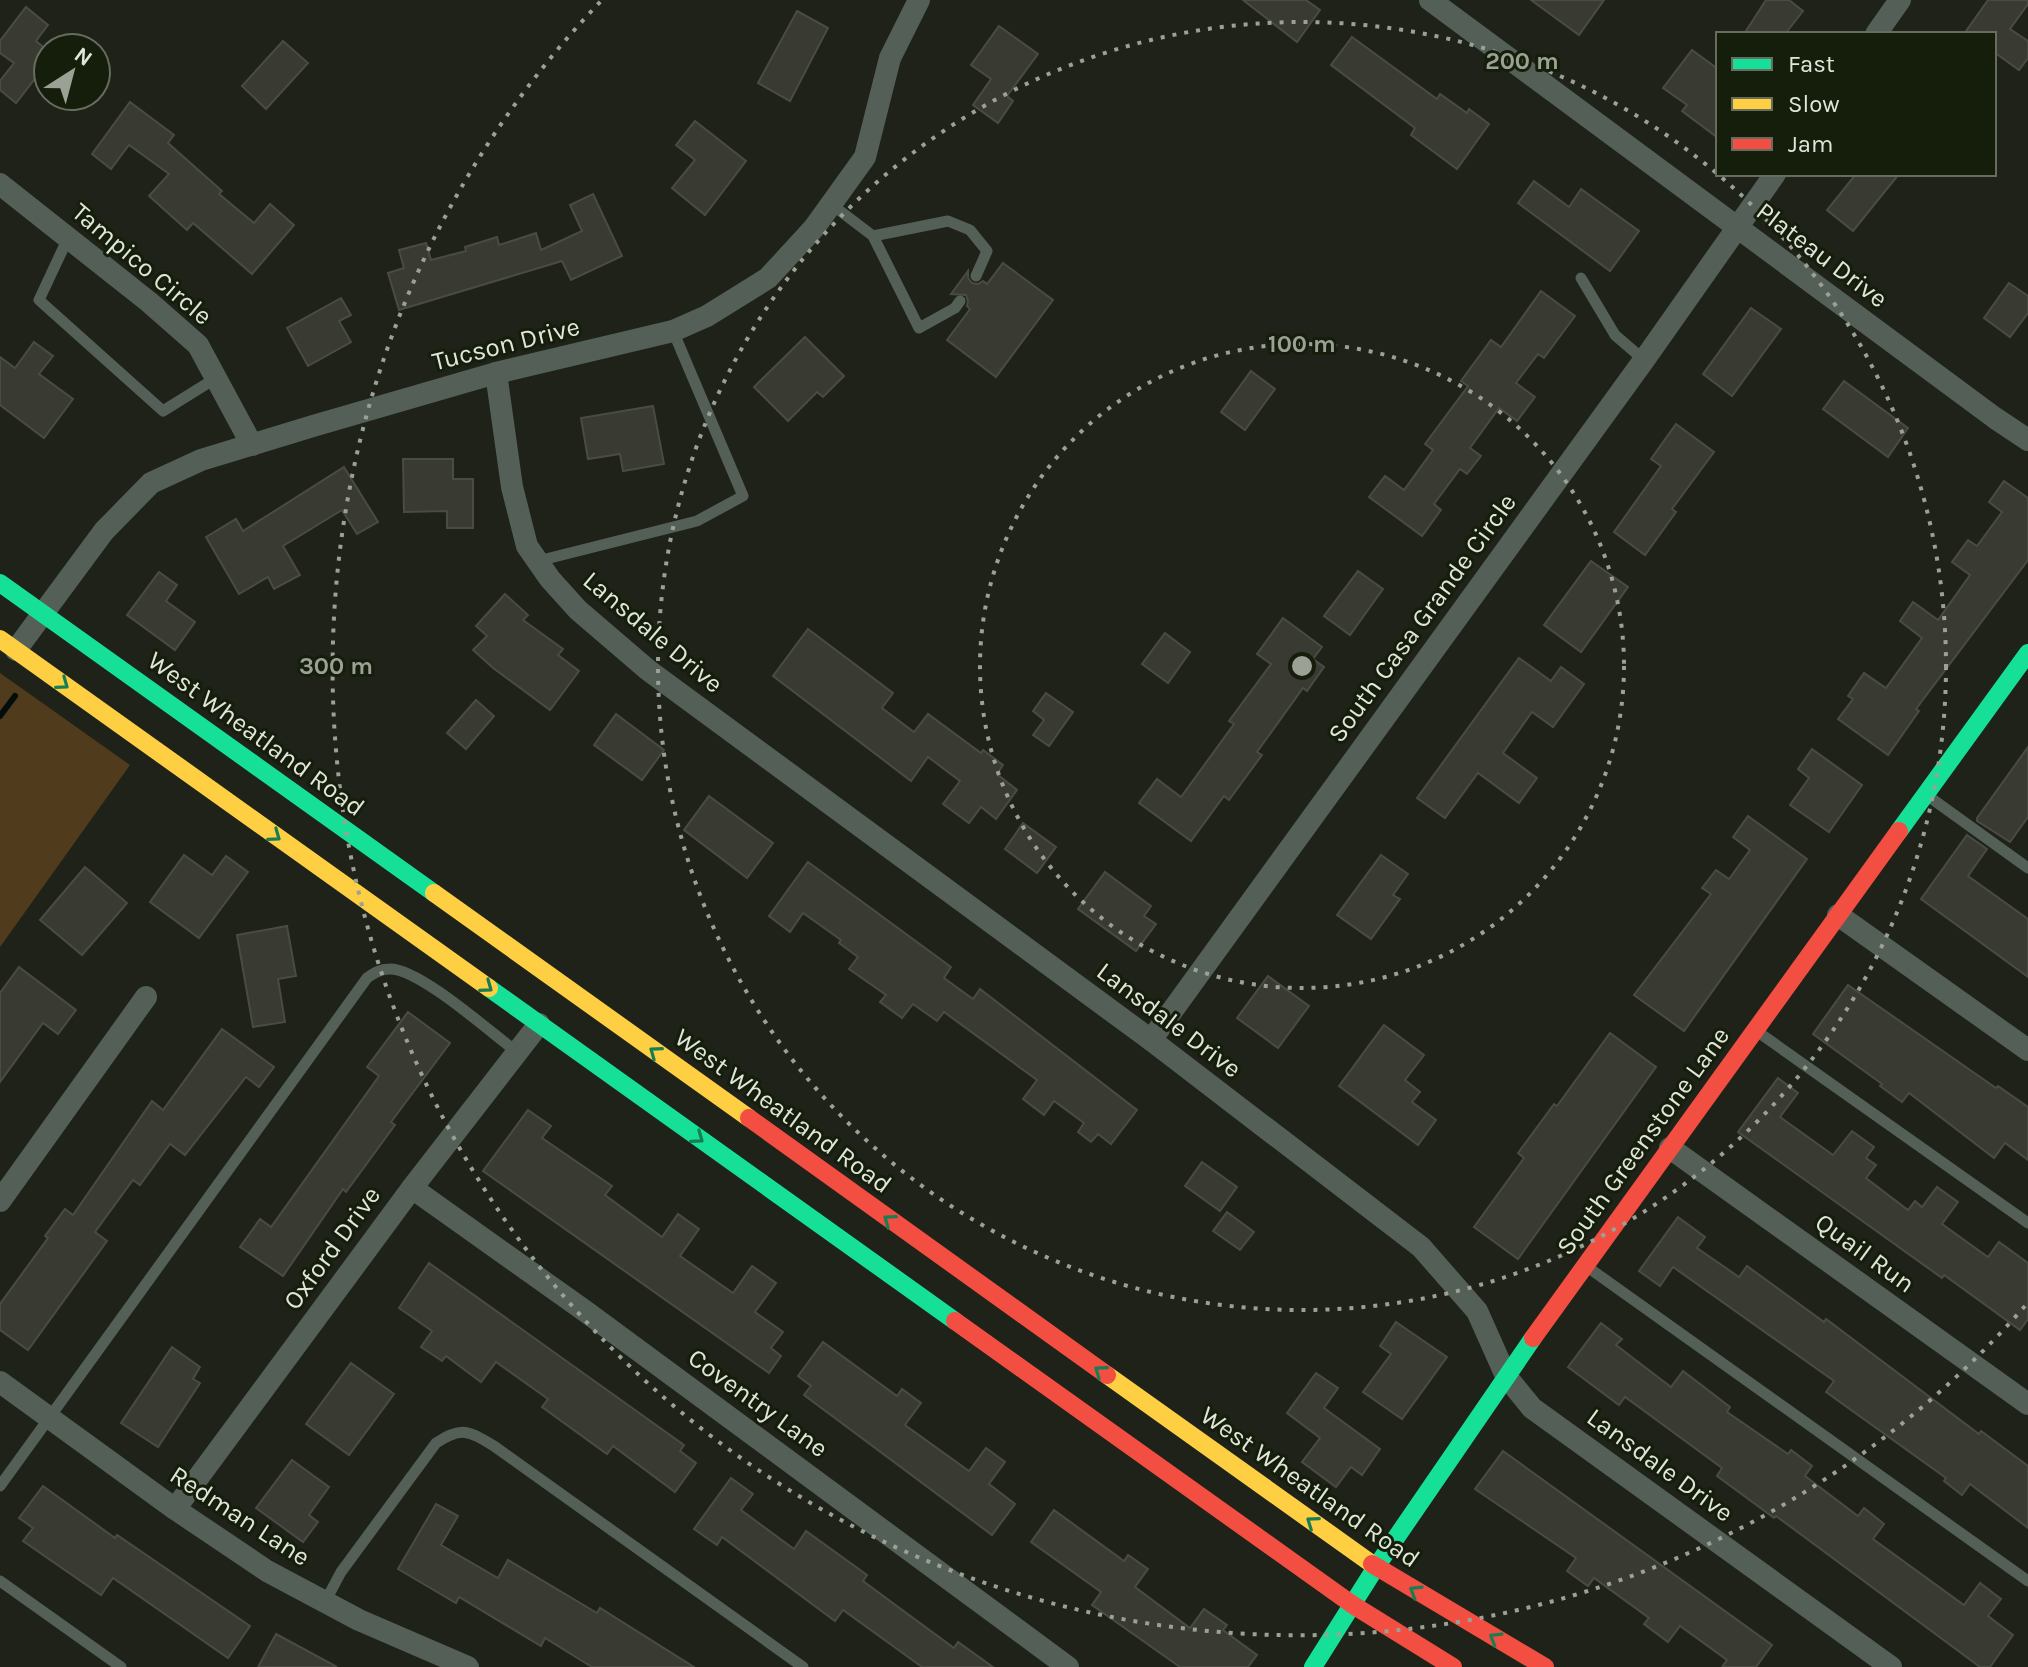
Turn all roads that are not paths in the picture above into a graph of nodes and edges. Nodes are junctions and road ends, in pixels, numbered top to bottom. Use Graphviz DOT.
graph roads {
  1 [pos="919,0"];
  2 [pos="1430,0"];
  3 [pos="1900,0"];
  4 [pos="1877,32"];
  5 [pos="1774,176"];
  6 [pos="0,184"];
  7 [pos="831,204"];
  8 [pos="1737,227"];
  9 [pos="873,236"];
  10 [pos="68,238"];
  11 [pos="976,276"];
  12 [pos="1581,278"];
  13 [pos="960,301"];
  14 [pos="673,331"];
  15 [pos="1644,360"];
  16 [pos="496,373"];
  17 [pos="216,378"];
  18 [pos="2028,440"];
  19 [pos="252,445"];
  20 [pos="538,561"];
  21 [pos="0,583"];
  22 [pos="43,613"];
  23 [pos="8,645"];
  24 [pos="2028,653"];
  25 [pos="1925,794"];
  26 [pos="2028,868"];
  27 [pos="1838,915"];
  28 [pos="146,997"];
  29 [pos="539,1024"];
  30 [pos="1755,1030"];
  31 [pos="1151,1040"];
  32 [pos="2028,1050"];
  33 [pos="517,1052"];
  34 [pos="1670,1148"];
  35 [pos="412,1188"];
  36 [pos="0,1201"];
  37 [pos="2028,1223"];
  38 [pos="1585,1266"];
  39 [pos="1506,1376"];
  40 [pos="0,1382"];
  41 [pos="2028,1404"];
  42 [pos="48,1417"];
  43 [pos="0,1486"];
  44 [pos="175,1509"];
  45 [pos="1376,1567"];
  46 [pos="0,1581"];
  47 [pos="2028,1581"];
  48 [pos="325,1602"];
  49 [pos="1353,1605"];
  50 [pos="1537,1665"];
  51 [pos="121,1667"];
  52 [pos="468,1667"];
  53 [pos="803,1667"];
  54 [pos="1068,1667"];
  55 [pos="1313,1667"];
  56 [pos="1453,1667"];
  57 [pos="1891,1667"];
  1 -- 7 [label="street, Tucson Drive"];
  2 -- 8 [label="street, Plateau Drive"];
  3 -- 4 [label="street"];
  5 -- 8 [label="street, South Casa Grande Circle"];
  6 -- 10 [label="street, Tampico Circle"];
  7 -- 9 [label="lane"];
  7 -- 14 [label="street, Tucson Drive"];
  8 -- 15 [label="street, South Casa Grande Circle"];
  8 -- 18 [label="street, Plateau Drive"];
  9 -- 11 [label="lane"];
  9 -- 13 [label="lane"];
  10 -- 17 [label="street, Tampico Circle"];
  10 -- 17 [label="lane"];
  12 -- 15 [label="lane"];
  14 -- 16 [label="street, Tucson Drive"];
  14 -- 20 [label="lane"];
  15 -- 31 [label="street, South Casa Grande Circle"];
  16 -- 19 [label="street, Tucson Drive"];
  16 -- 20 [label="street, Lansdale Drive"];
  17 -- 19 [label="street, Tampico Circle"];
  19 -- 22 [label="street, Tucson Drive"];
  20 -- 31 [label="street, Lansdale Drive"];
  21 -- 22 [label="main road, West Wheatland Road"];
  22 -- 23 [label="street, Tucson Drive"];
  45 -- 22 [label="main road, West Wheatland Road, one-way"];
  23 -- 29 [label="main road, one-way"];
  24 -- 25 [label="main road, South Greenstone Lane"];
  25 -- 26 [label="lane"];
  25 -- 27 [label="main road, South Greenstone Lane"];
  27 -- 30 [label="main road, South Greenstone Lane"];
  27 -- 32 [label="street"];
  28 -- 36 [label="street"];
  29 -- 33 [label="street, Oxford Drive"];
  29 -- 49 [label="main road, one-way"];
  30 -- 34 [label="main road, South Greenstone Lane"];
  30 -- 37 [label="lane"];
  31 -- 39 [label="street, Lansdale Drive"];
  33 -- 35 [label="street, Oxford Drive"];
  33 -- 42 [label="lane"];
  34 -- 38 [label="main road, South Greenstone Lane"];
  34 -- 41 [label="street, Quail Run"];
  35 -- 44 [label="street, Oxford Drive"];
  35 -- 54 [label="street, Coventry Lane"];
  38 -- 39 [label="main road, South Greenstone Lane"];
  38 -- 47 [label="lane"];
  39 -- 45 [label="main road, South Greenstone Lane"];
  39 -- 57 [label="street, Lansdale Drive"];
  40 -- 42 [label="street, Redman Lane"];
  42 -- 43 [label="lane"];
  42 -- 44 [label="street, Redman Lane"];
  44 -- 48 [label="street, Redman Lane"];
  45 -- 49 [label="main road, South Greenstone Lane"];
  50 -- 45 [label="main road, West Wheatland Road, one-way"];
  46 -- 51 [label="lane"];
  48 -- 52 [label="street, Redman Lane"];
  48 -- 53 [label="lane"];
  49 -- 55 [label="main road, South Greenstone Lane"];
  49 -- 56 [label="main road"];
}
